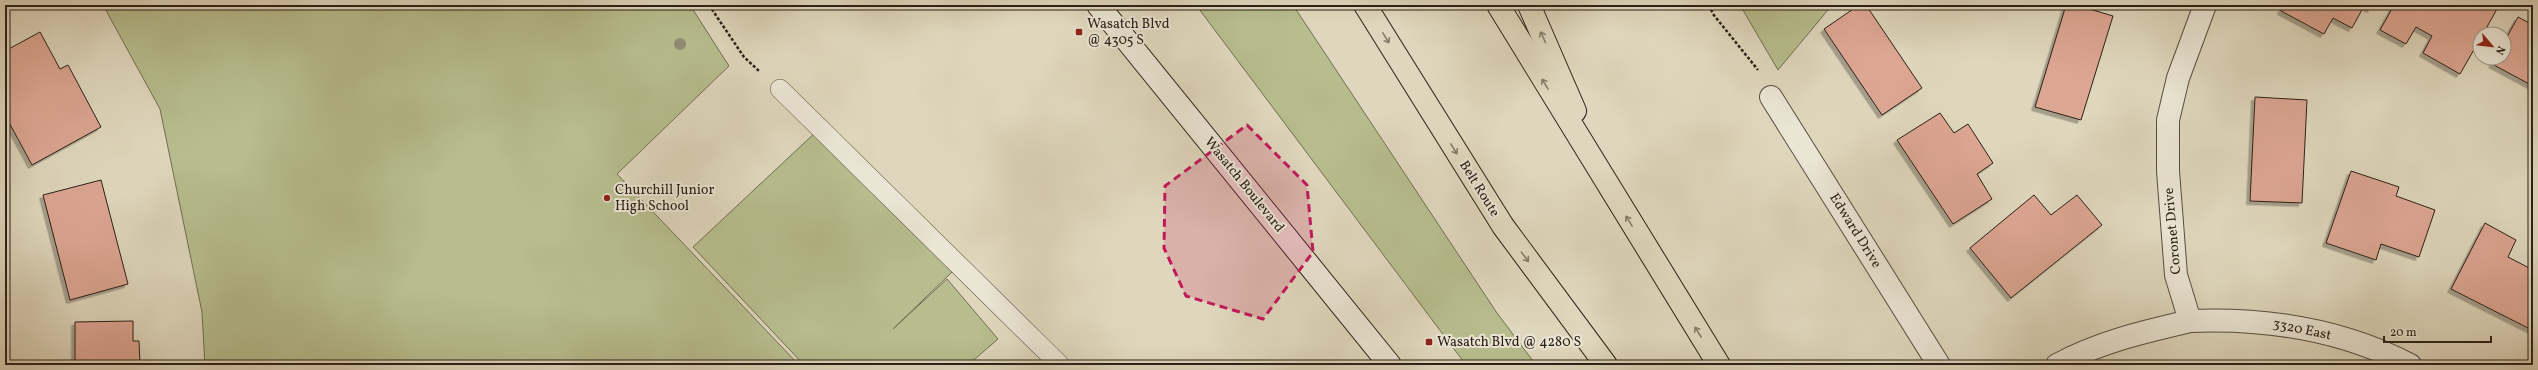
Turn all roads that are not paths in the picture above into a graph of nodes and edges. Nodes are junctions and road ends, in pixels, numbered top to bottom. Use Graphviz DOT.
graph roads {
  1 [pos="1098,5"];
  2 [pos="1365,5"];
  3 [pos="1498,5"];
  4 [pos="1529,5"];
  5 [pos="2205,5"];
  6 [pos="780,89"];
  7 [pos="1771,97"];
  8 [pos="1609,189"];
  9 [pos="2190,321"];
  10 [pos="1060,365"];
  11 [pos="1390,365"];
  12 [pos="1606,365"];
  13 [pos="1718,365"];
  14 [pos="1939,365"];
  15 [pos="2057,365"];
  16 [pos="2410,365"];
  1 -- 11 [label="street, Wasatch Boulevard"];
  2 -- 12 [label="highway, Belt Route, one-way"];
  8 -- 3 [label="highway, one-way"];
  8 -- 4 [label="highway, one-way"];
  5 -- 9 [label="street, Coronet Drive"];
  6 -- 10 [label="lane"];
  7 -- 14 [label="street, Edward Drive"];
  13 -- 8 [label="highway, one-way"];
  9 -- 15 [label="street"];
  9 -- 16 [label="street, 3320 East"];
}
